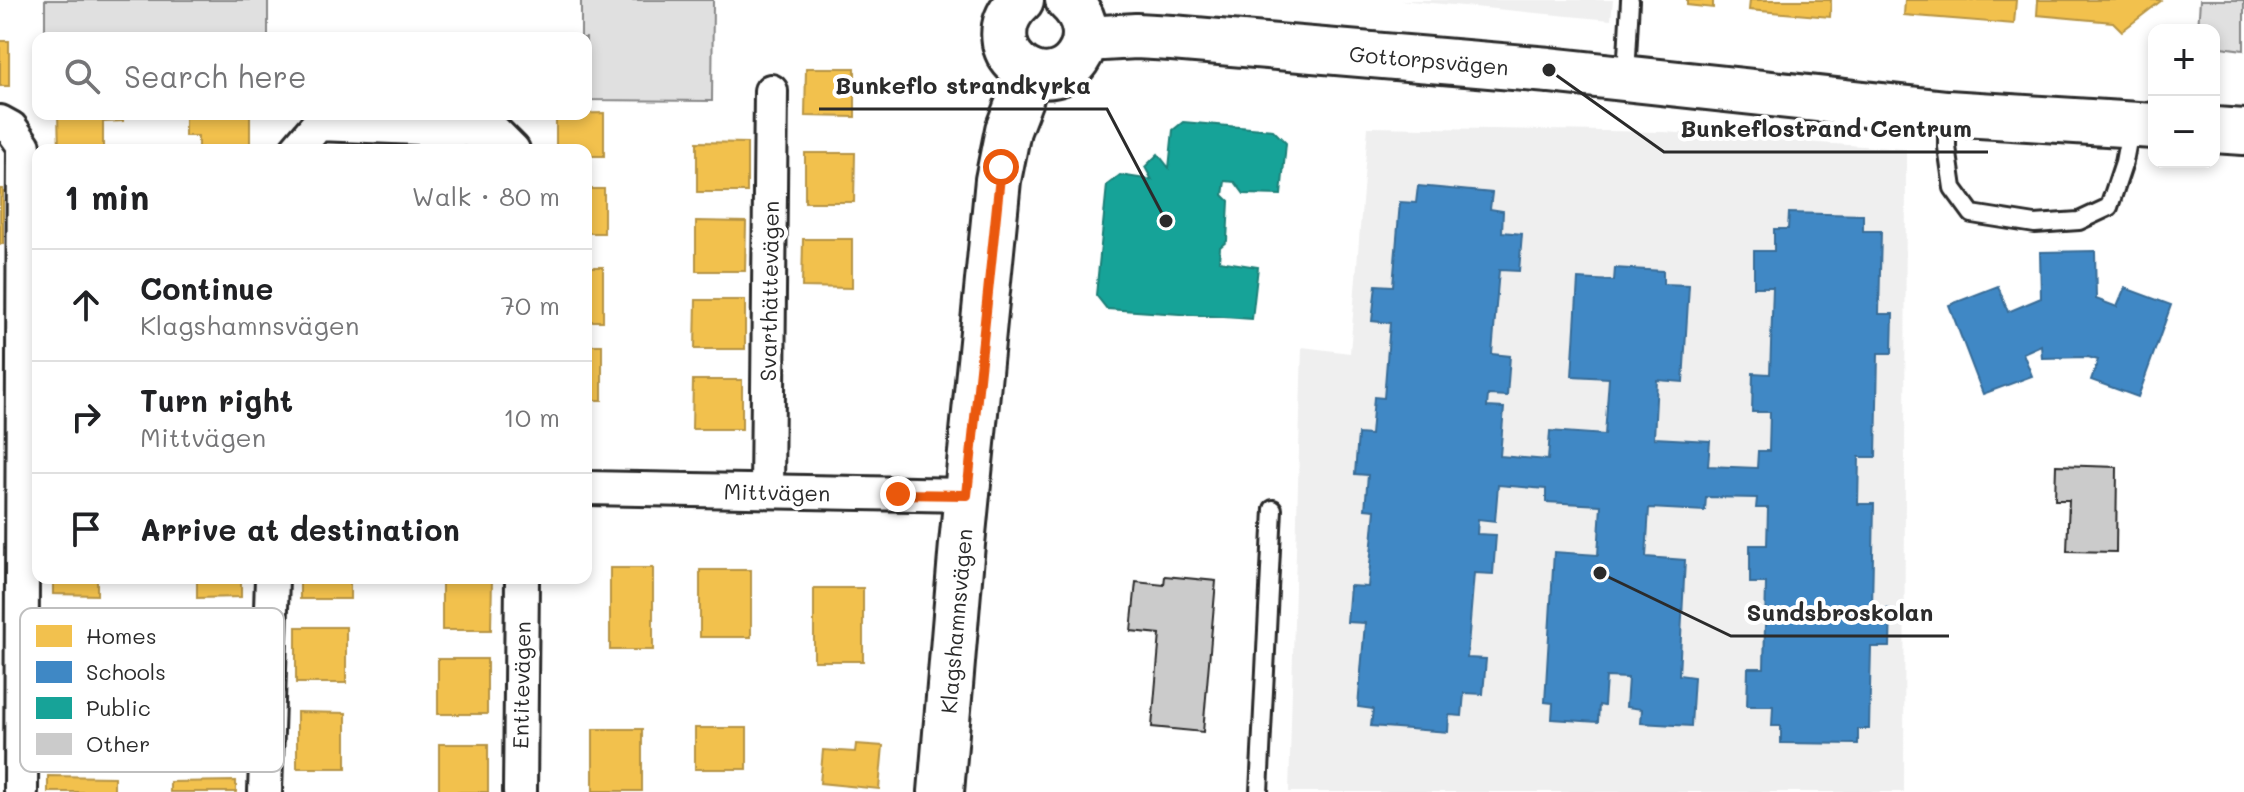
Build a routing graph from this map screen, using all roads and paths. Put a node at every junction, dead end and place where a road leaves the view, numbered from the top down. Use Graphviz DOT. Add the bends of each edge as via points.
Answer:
graph roads {
  1 [pos="1021,0"];
  2 [pos="1068,0"];
  3 [pos="1630,0"];
  4 [pos="1086,39"];
  5 [pos="1030,73"];
  6 [pos="1626,78"];
  7 [pos="771,91"];
  8 [pos="1947,113"];
  9 [pos="0,122"];
  10 [pos="2142,126"];
  11 [pos="2220,130"];
  12 [pos="2244,132"];
  13 [pos="301,144"];
  14 [pos="507,144"];
  15 [pos="20,478"];
  16 [pos="592,488"];
  17 [pos="767,491"];
  18 [pos="967,495"];
  19 [pos="1273,509"];
  20 [pos="272,584"];
  21 [pos="522,584"];
  22 [pos="20,608"];
  23 [pos="271,608"];
  24 [pos="21,772"];
  25 [pos="266,772"];
  26 [pos="21,792"];
  27 [pos="265,792"];
  28 [pos="520,792"];
  29 [pos="941,792"];
  30 [pos="1259,792"];
  1 -- 5 [label="street" via="1003,31 1010,56"];
  2 -- 4 [label="street" via="1079,9"];
  3 -- 6 [label="lane"];
  4 -- 5 [label="street" via="1080,57 1066,70 1048,76"];
  4 -- 6 [label="street, Gottorpsvägen" via="1136,36"];
  5 -- 18 [label="street, Klagshamnsvägen" via="1008,130 998,180"];
  6 -- 8 [label="street, Gottorpsvägen"];
  7 -- 17 [label="street, Svarthättevägen"];
  8 -- 10 [label="street, Gottorpsvägen"];
  8 -- 10 [label="lane" via="1953,188 1972,214 2035,224 2079,221 2109,207"];
  9 -- 15 [label="street" via="24,146"];
  11 -- 12 [label="street"];
  13 -- 14 [label="street" via="318,124 494,131"];
  15 -- 22 [label="street"];
  16 -- 17 [label="street, Mittvägen"];
  17 -- 18 [label="street, Mittvägen"];
  18 -- 29 [label="street, Klagshamnsvägen"];
  19 -- 30 [label="lane"];
  20 -- 23 [label="street"];
  21 -- 28 [label="street, Entitevägen"];
  24 -- 26 [label="street"];
  25 -- 27 [label="street"];
}
